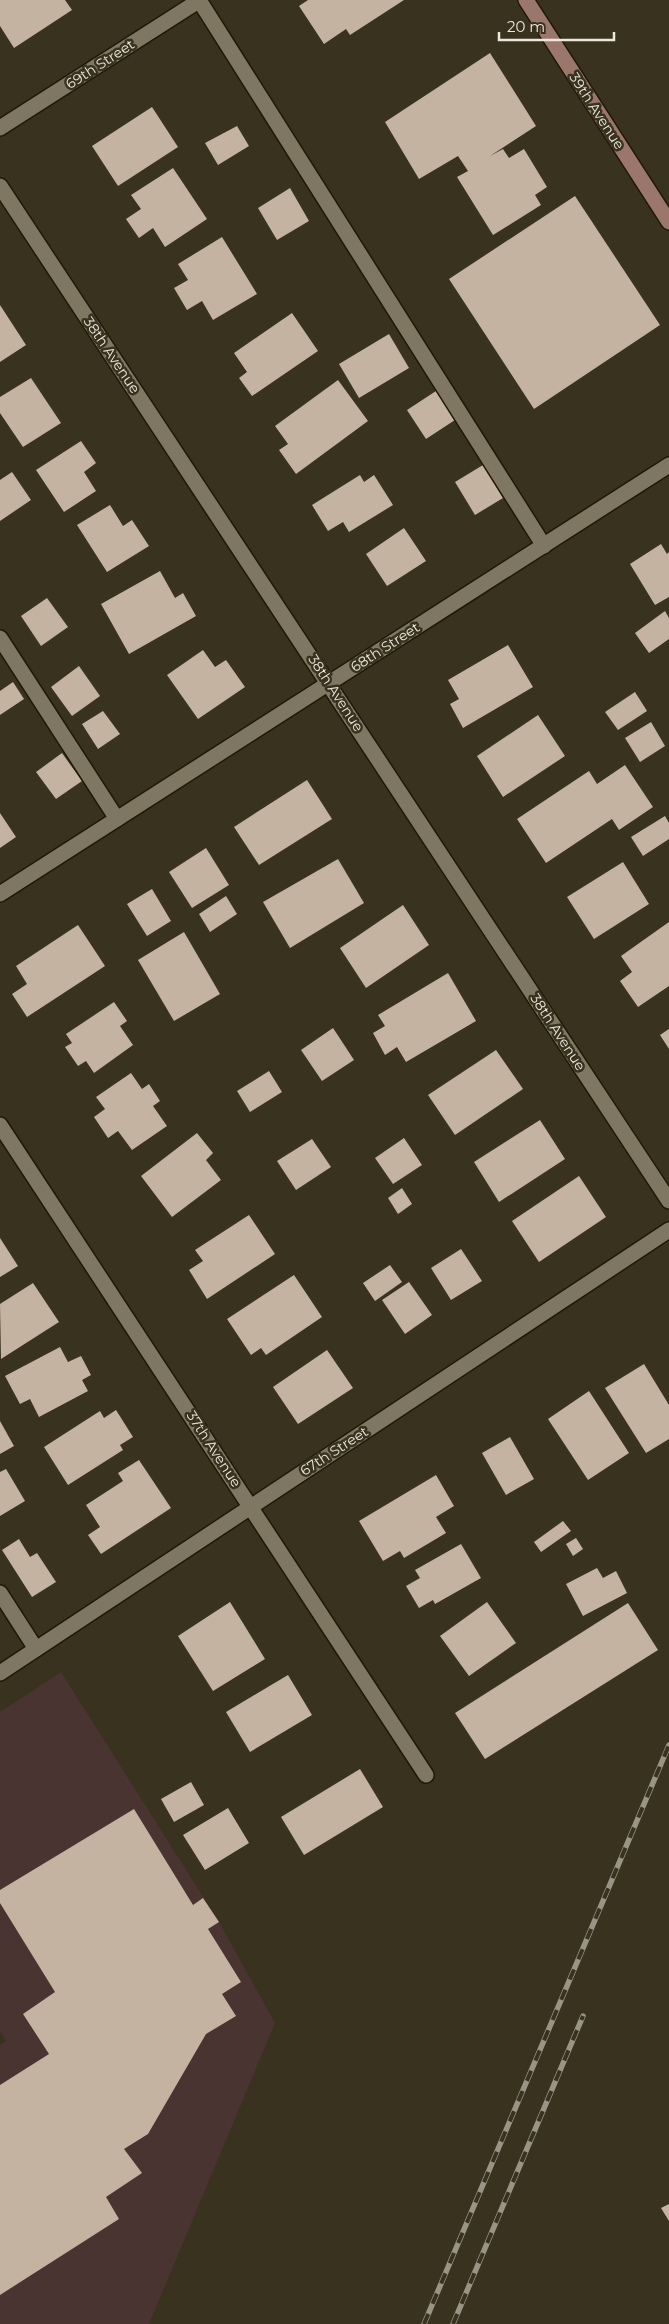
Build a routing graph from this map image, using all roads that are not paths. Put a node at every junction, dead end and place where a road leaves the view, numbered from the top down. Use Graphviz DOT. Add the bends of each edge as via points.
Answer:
graph roads {
  1 [pos="200,0"];
  2 [pos="526,0"];
  3 [pos="0,128"];
  4 [pos="0,186"];
  5 [pos="669,222"];
  6 [pos="669,465"];
  7 [pos="544,546"];
  8 [pos="0,638"];
  9 [pos="329,683"];
  10 [pos="117,819"];
  11 [pos="0,894"];
  12 [pos="0,1125"];
  13 [pos="669,1202"];
  14 [pos="669,1230"];
  15 [pos="251,1506"];
  16 [pos="0,1593"];
  17 [pos="36,1649"];
  18 [pos="0,1673"];
  19 [pos="426,1775"];
  1 -- 3 [label="street, 69th Street"];
  1 -- 7 [label="street"];
  2 -- 5 [label="main road, 39th Avenue"];
  4 -- 9 [label="street, 38th Avenue"];
  6 -- 7 [label="street, 68th Street"];
  7 -- 9 [label="street, 68th Street"];
  8 -- 10 [label="street"];
  9 -- 10 [label="street, 68th Street"];
  9 -- 13 [label="street, 38th Avenue"];
  10 -- 11 [label="street, 68th Street"];
  12 -- 15 [label="street, 37th Avenue"];
  14 -- 15 [label="street, 67th Street"];
  15 -- 17 [label="street, 67th Street"];
  15 -- 19 [label="street, 37th Avenue"];
  16 -- 17 [label="street"];
  17 -- 18 [label="street, 67th Street"];
}
